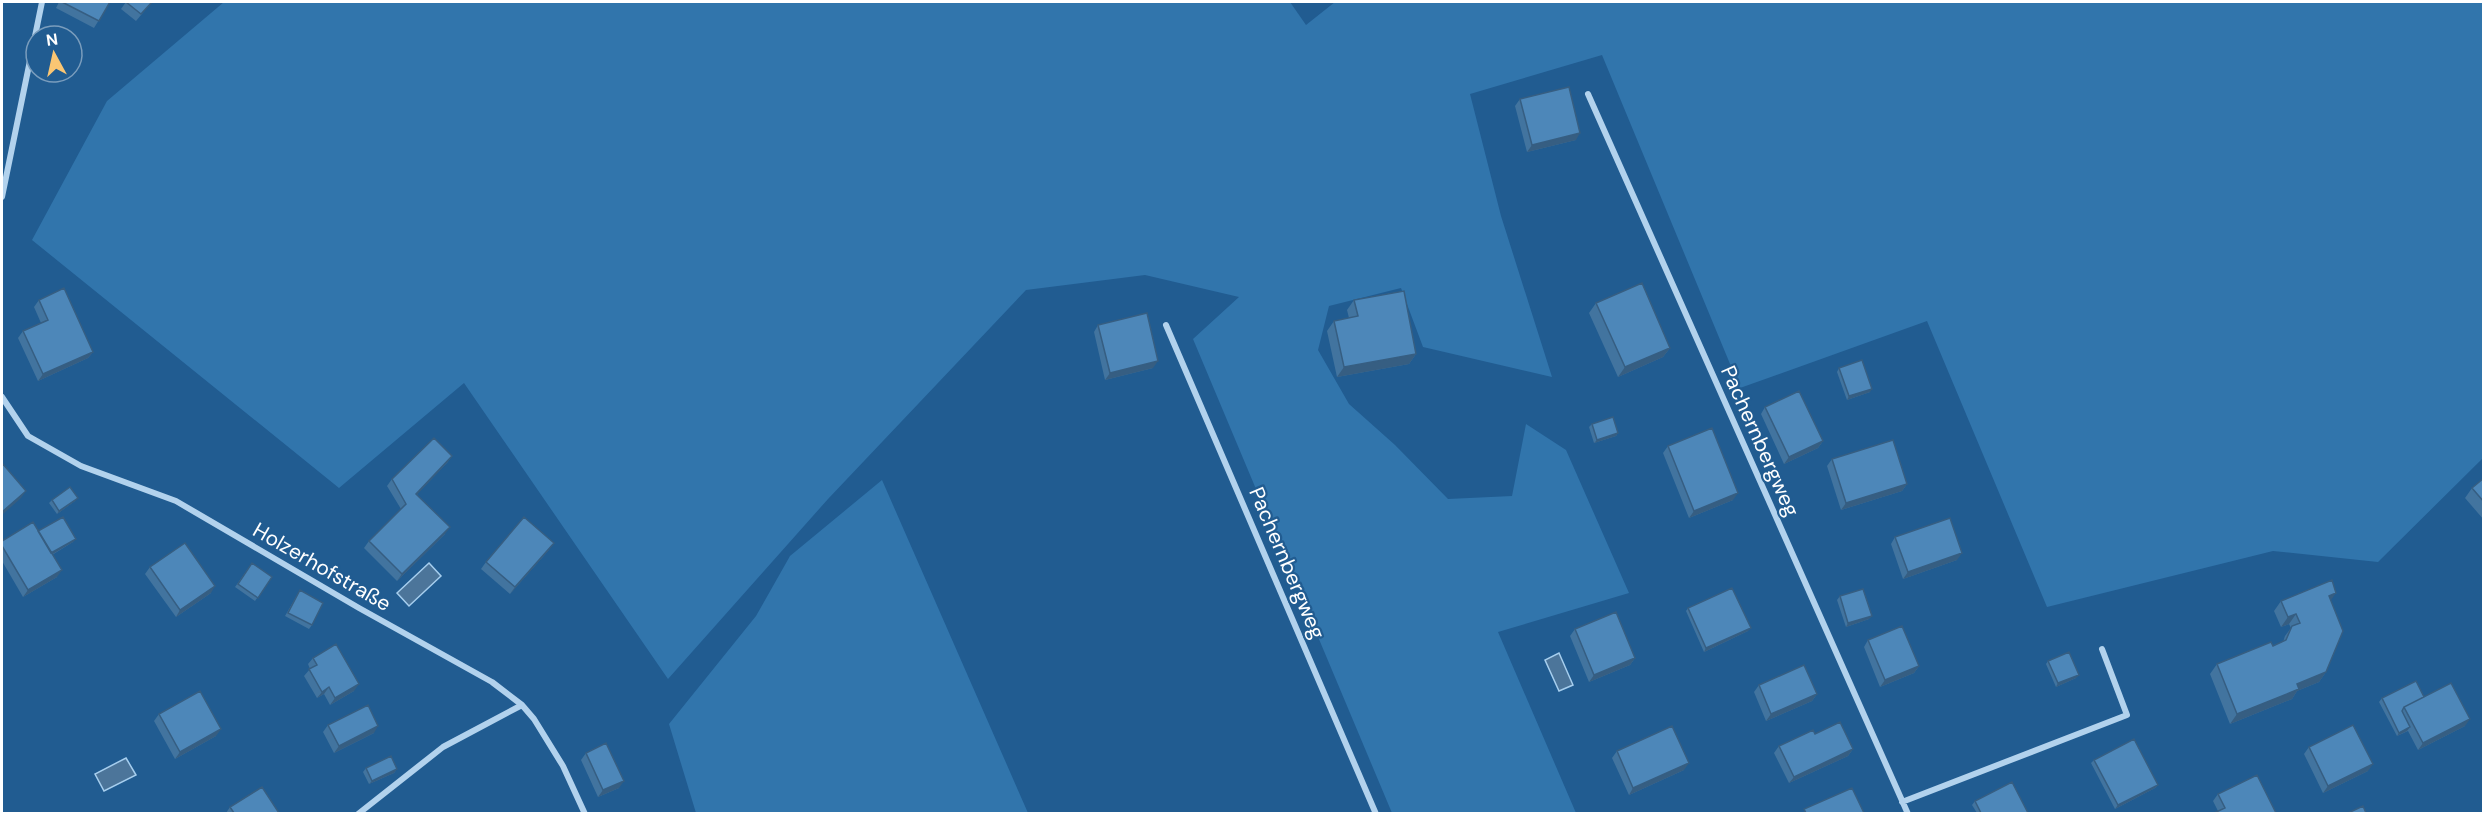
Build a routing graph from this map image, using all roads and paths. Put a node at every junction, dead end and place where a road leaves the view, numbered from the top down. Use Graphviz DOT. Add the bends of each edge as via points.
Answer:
graph roads {
  1 [pos="42,2"];
  2 [pos="1588,94"];
  3 [pos="2,197"];
  4 [pos="1166,325"];
  5 [pos="2,397"];
  6 [pos="2102,649"];
  7 [pos="522,705"];
  8 [pos="1902,802"];
  9 [pos="358,813"];
  10 [pos="585,813"];
  11 [pos="1376,813"];
  12 [pos="1908,813"];
  1 -- 3 [label="street"];
  2 -- 8 [label="street, Pachernbergweg"];
  4 -- 11 [label="street, Pachernbergweg"];
  5 -- 7 [label="street, Holzerhofstraße" via="28,436 81,466 176,501 492,682"];
  6 -- 8 [label="street" via="2127,715"];
  7 -- 9 [label="street" via="443,747"];
  7 -- 10 [label="street, Holzerhofstraße" via="563,766"];
  8 -- 12 [label="street, Pachernbergweg"];
}
